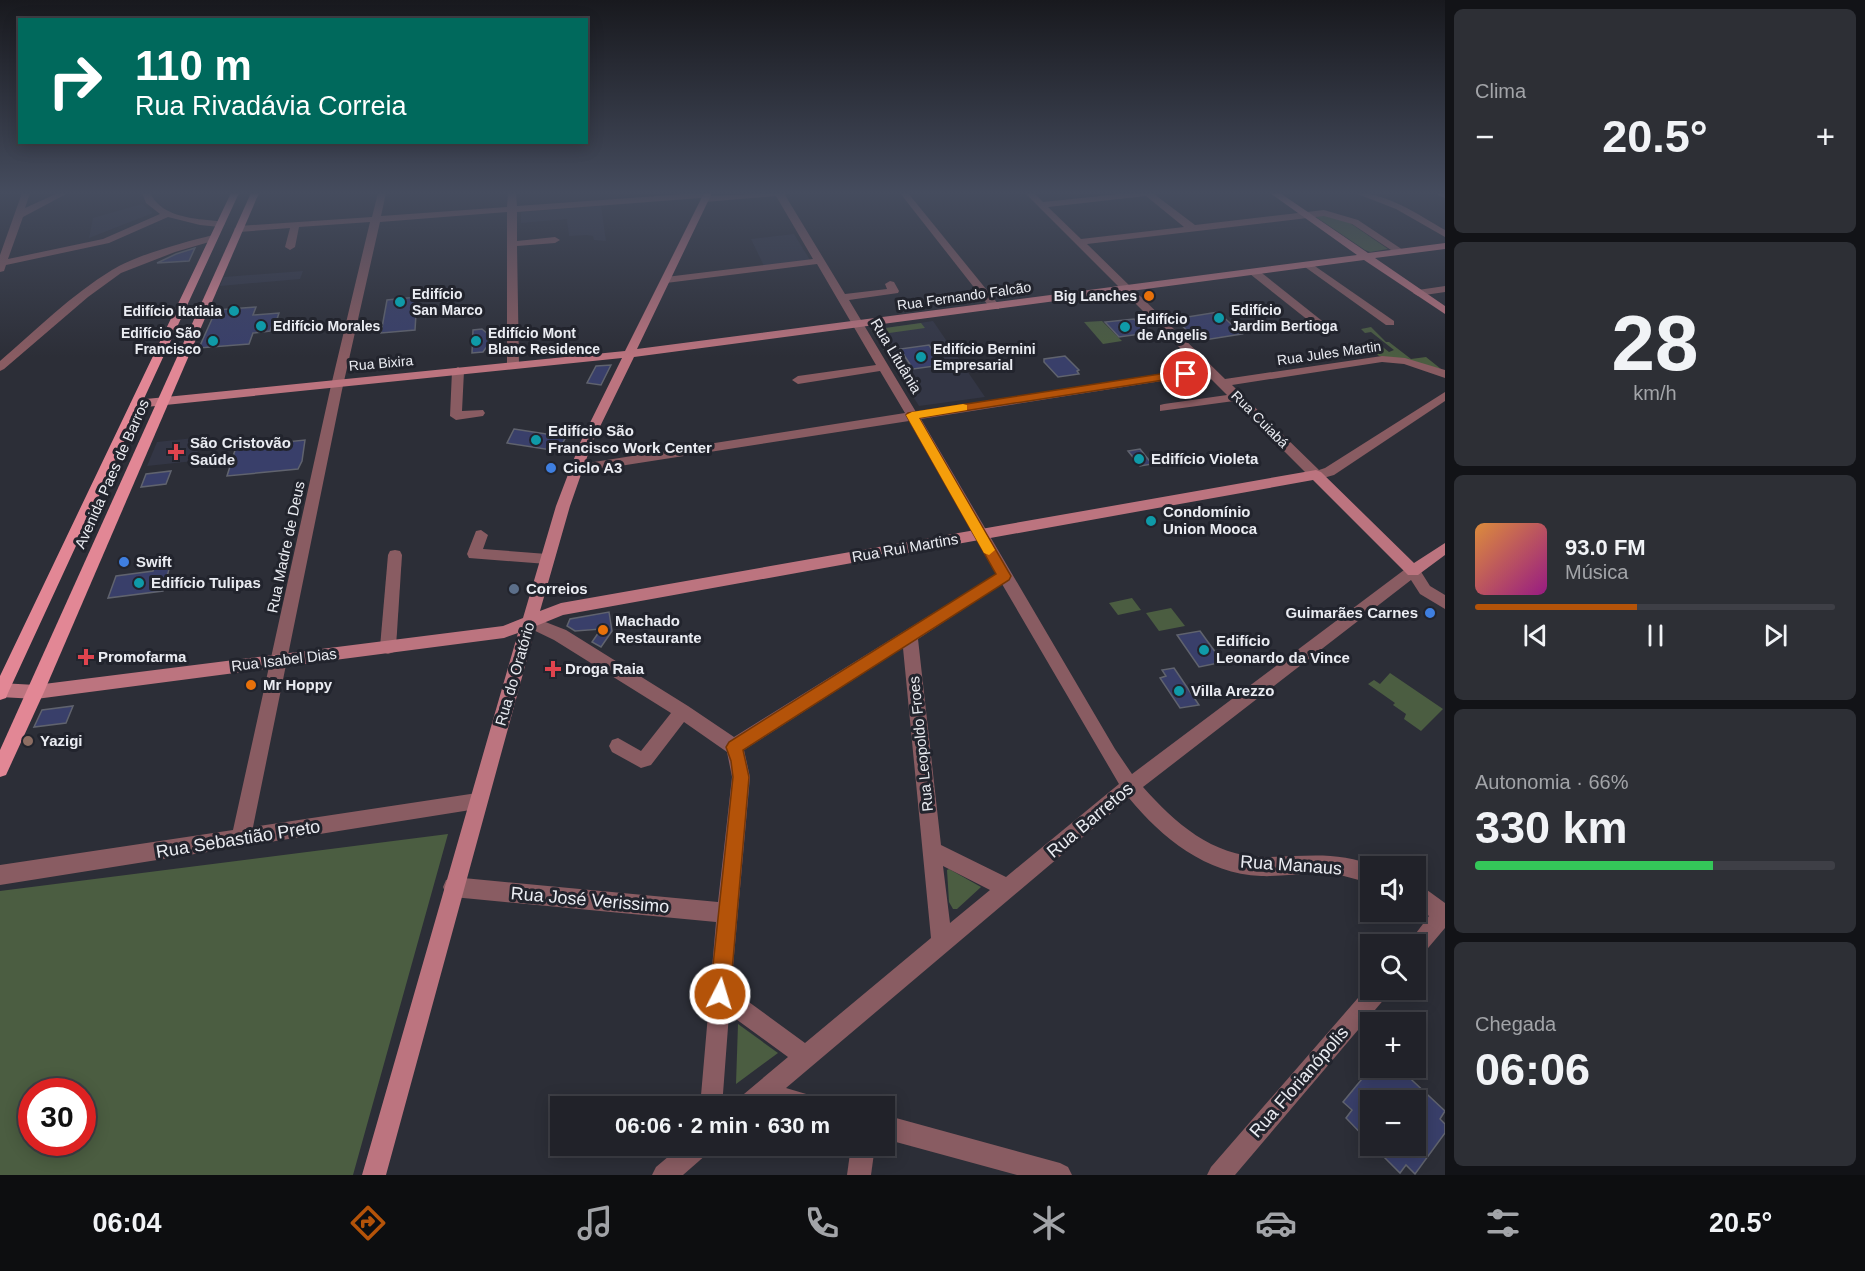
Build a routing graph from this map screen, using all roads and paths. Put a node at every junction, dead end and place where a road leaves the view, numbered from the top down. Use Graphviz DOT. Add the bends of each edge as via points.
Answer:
graph roads {
  1 [pos="8,248"];
  2 [pos="77,248"];
  3 [pos="178,248"];
  4 [pos="208,248"];
  5 [pos="231,248"];
  6 [pos="369,248"];
  7 [pos="512,248"];
  8 [pos="681,248"];
  9 [pos="812,248"];
  10 [pos="948,248"];
  11 [pos="1085,248"];
  12 [pos="1353,248"];
  13 [pos="1393,248"];
  14 [pos="1431,248"];
  15 [pos="1400,252"];
  16 [pos="1366,257"];
  17 [pos="820,261"];
  18 [pos="1309,265"];
  19 [pos="1,266"];
  20 [pos="1254,272"];
  21 [pos="666,280"];
  22 [pos="890,284"];
  23 [pos="1127,289"];
  24 [pos="1445,289"];
  25 [pos="1418,293"];
  26 [pos="842,298"];
  27 [pos="995,307"];
  28 [pos="1445,311"];
  29 [pos="1389,323"];
  30 [pos="858,325"];
  31 [pos="1327,330"];
  32 [pos="629,354"];
  33 [pos="513,366"];
  34 [pos="0,367"];
  35 [pos="883,367"];
  36 [pos="1209,370"];
  37 [pos="458,371"];
  38 [pos="1442,375"];
  39 [pos="798,380"];
  40 [pos="338,382"];
  41 [pos="1223,383"];
  42 [pos="1445,396"];
  43 [pos="1237,397"];
  44 [pos="165,400"];
  45 [pos="136,404"];
  46 [pos="1164,408"];
  47 [pos="479,413"];
  48 [pos="912,415"];
  49 [pos="576,465"];
  50 [pos="1316,475"];
  51 [pos="481,535"];
  52 [pos="980,535"];
  53 [pos="1445,548"];
  54 [pos="395,555"];
  55 [pos="547,558"];
  56 [pos="1413,571"];
  57 [pos="1004,576"];
  58 [pos="1445,603"];
  59 [pos="530,622"];
  60 [pos="910,637"];
  61 [pos="388,647"];
  62 [pos="278,661"];
  63 [pos="0,691"];
  64 [pos="36,692"];
  65 [pos="682,711"];
  66 [pos="618,746"];
  67 [pos="734,747"];
  68 [pos="0,769"];
  69 [pos="1131,785"];
  70 [pos="477,802"];
  71 [pos="241,838"];
  72 [pos="932,850"];
  73 [pos="1360,872"];
  74 [pos="0,875"];
  75 [pos="453,887"];
  76 [pos="1009,889"];
  77 [pos="1426,900"];
  78 [pos="726,913"];
  79 [pos="1445,915"];
  80 [pos="1426,936"];
  81 [pos="942,944"];
  82 [pos="720,994"];
  83 [pos="1370,1000"];
  84 [pos="806,1057"];
  85 [pos="712,1096"];
  86 [pos="760,1096"];
  87 [pos="895,1129"];
  88 [pos="687,1156"];
  89 [pos="862,1156"];
  90 [pos="374,1175"];
  91 [pos="664,1175"];
  92 [pos="859,1175"];
  93 [pos="1060,1175"];
  94 [pos="1219,1175"];
  1 -- 19 [label="street"];
  2 -- 19 [label="street"];
  3 -- 34 [label="street" via="117,271"];
  4 -- 45 [label="main road, Avenida Paes de Barros"];
  5 -- 44 [label="main road, Avenida Paes de Barros"];
  6 -- 40 [label="street, Rua Madre de Deus"];
  7 -- 33 [label="street"];
  8 -- 21 [label="main road, Rua do Oratório"];
  9 -- 17 [label="street, Rua Lituânia"];
  10 -- 27 [label="street"];
  11 -- 23 [label="street, Rua Cuiabá"];
  12 -- 16 [label="main road"];
  13 -- 15 [label="street"];
  14 -- 15 [label="main road, Rua Fernando Falcão"];
  15 -- 16 [label="main road, Rua Fernando Falcão"];
  16 -- 18 [label="main road, Rua Fernando Falcão"];
  16 -- 25 [label="main road"];
  17 -- 21 [label="street"];
  17 -- 26 [label="street, Rua Lituânia"];
  18 -- 20 [label="main road, Rua Fernando Falcão"];
  18 -- 29 [label="street"];
  20 -- 23 [label="main road, Rua Fernando Falcão"];
  20 -- 31 [label="street"];
  21 -- 32 [label="main road, Rua do Oratório"];
  22 -- 26 [label="street" via="894,291"];
  23 -- 27 [label="main road, Rua Fernando Falcão"];
  23 -- 36 [label="street, Rua Cuiabá"];
  24 -- 25 [label="street"];
  25 -- 28 [label="main road"];
  26 -- 30 [label="street, Rua Lituânia"];
  27 -- 30 [label="main road, Rua Fernando Falcão"];
  30 -- 32 [label="main road, Rua Fernando Falcão"];
  30 -- 35 [label="street, Rua Lituânia"];
  32 -- 33 [label="main road, Rua Bixira"];
  32 -- 49 [label="main road, Rua do Oratório"];
  33 -- 37 [label="main road, Rua Bixira"];
  35 -- 39 [label="street"];
  35 -- 48 [label="street, Rua Lituânia"];
  36 -- 41 [label="street, Rua Cuiabá"];
  36 -- 48 [label="street"];
  37 -- 40 [label="main road, Rua Bixira"];
  37 -- 47 [label="street" via="456,416"];
  38 -- 41 [label="street, Rua Jules Martin" via="1405,361 1382,359"];
  40 -- 44 [label="main road, Rua Bixira"];
  40 -- 62 [label="street, Rua Madre de Deus"];
  41 -- 43 [label="street, Rua Cuiabá"];
  42 -- 50 [label="street" via="1329,472"];
  43 -- 46 [label="street"];
  43 -- 50 [label="street, Rua Cuiabá"];
  44 -- 45 [label="main road, Rua Bixira"];
  44 -- 64 [label="main road, Avenida Paes de Barros"];
  45 -- 63 [label="main road, Avenida Paes de Barros"];
  48 -- 49 [label="street" via="594,466"];
  48 -- 52 [label="street, Rua Lituânia"];
  49 -- 55 [label="main road, Rua do Oratório"];
  50 -- 52 [label="main road, Rua Rui Martins"];
  50 -- 56 [label="main road, Rua Cuiabá"];
  51 -- 55 [label="street" via="474,554"];
  52 -- 57 [label="street, Rua Lituânia"];
  52 -- 59 [label="main road, Rua Rui Martins" via="561,609"];
  53 -- 56 [label="main road, Rua Barretos"];
  54 -- 61 [label="street"];
  55 -- 59 [label="main road, Rua do Oratório"];
  56 -- 58 [label="street" via="1425,590"];
  56 -- 69 [label="street, Rua Barretos"];
  57 -- 60 [label="street"];
  57 -- 69 [label="street, Rua Lituânia" via="1109,755"];
  59 -- 61 [label="main road, Rua Isabel Dias" via="504,632"];
  59 -- 65 [label="street" via="560,635"];
  59 -- 70 [label="main road, Rua do Oratório"];
  60 -- 67 [label="street"];
  60 -- 72 [label="street, Rua Leopoldo Froes"];
  61 -- 62 [label="main road, Rua Isabel Dias"];
  62 -- 64 [label="main road, Rua Isabel Dias"];
  62 -- 71 [label="street, Rua Madre de Deus"];
  63 -- 64 [label="main road, Rua Isabel Dias"];
  64 -- 68 [label="main road, Avenida Paes de Barros"];
  65 -- 66 [label="street" via="645,759"];
  65 -- 67 [label="street"];
  67 -- 78 [label="street" via="741,777"];
  69 -- 73 [label="street, Rua Manaus" via="1187,842 1223,859 1251,866 1326,864"];
  69 -- 76 [label="street, Rua Barretos"];
  70 -- 71 [label="street, Rua Sebastião Preto"];
  70 -- 75 [label="main road, Rua do Oratório"];
  71 -- 74 [label="street, Rua Sebastião Preto"];
  72 -- 76 [label="street"];
  72 -- 81 [label="street, Rua Leopoldo Froes"];
  75 -- 78 [label="street, Rua José Verissimo"];
  75 -- 90 [label="main road, Rua do Oratório"];
  76 -- 81 [label="street, Rua Barretos"];
  77 -- 79 [label="street"];
  78 -- 82 [label="street"];
  79 -- 80 [label="street"];
  81 -- 84 [label="street, Rua Barretos"];
  82 -- 84 [label="street"];
  82 -- 85 [label="street"];
  83 -- 94 [label="street, Rua Florianópolis"];
  84 -- 86 [label="street, Rua Barretos"];
  87 -- 93 [label="street"];
  88 -- 91 [label="street"];
  89 -- 92 [label="street"];
}
